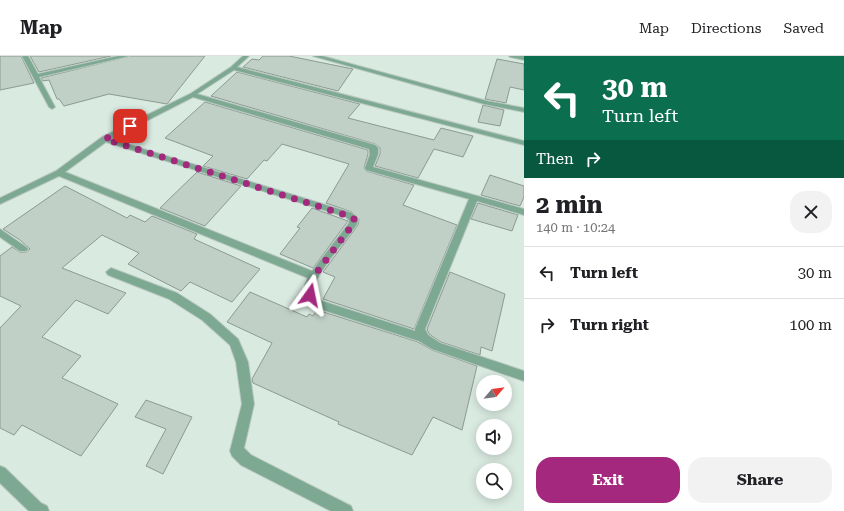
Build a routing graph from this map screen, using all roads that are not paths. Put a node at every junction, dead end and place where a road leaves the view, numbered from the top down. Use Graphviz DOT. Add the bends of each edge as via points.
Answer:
graph roads {
  1 [pos="25,56"];
  2 [pos="126,56"];
  3 [pos="246,56"];
  4 [pos="316,56"];
  5 [pos="512,56"];
  6 [pos="524,58"];
  7 [pos="233,68"];
  8 [pos="37,76"];
  9 [pos="192,95"];
  10 [pos="52,107"];
  11 [pos="524,110"];
  12 [pos="105,139"];
  13 [pos="524,143"];
  14 [pos="59,173"];
  15 [pos="474,198"];
  16 [pos="0,201"];
  17 [pos="524,212"];
  18 [pos="0,232"];
  19 [pos="23,249"];
  20 [pos="110,272"];
  21 [pos="314,276"];
  22 [pos="423,338"];
  23 [pos="524,376"];
  24 [pos="0,473"];
  25 [pos="37,510"];
  26 [pos="346,511"];
  1 -- 8 [label="street"];
  2 -- 8 [label="street"];
  3 -- 7 [label="street"];
  4 -- 11 [label="street" via="486,103"];
  5 -- 6 [label="street"];
  7 -- 9 [label="street"];
  7 -- 13 [label="street"];
  8 -- 10 [label="street"];
  9 -- 12 [label="street"];
  9 -- 15 [label="street" via="372,147 374,154 369,168"];
  12 -- 14 [label="street"];
  12 -- 21 [label="street" via="354,219 353,224"];
  14 -- 16 [label="street"];
  14 -- 21 [label="street"];
  15 -- 17 [label="street"];
  15 -- 22 [label="street" via="420,329"];
  18 -- 19 [label="street"];
  20 -- 26 [label="street" via="174,296 206,317 234,342 242,362 248,404 237,451 246,460"];
  21 -- 22 [label="street" via="309,288 310,295 318,304"];
  22 -- 23 [label="street" via="436,346"];
  24 -- 25 [label="street"];
}
